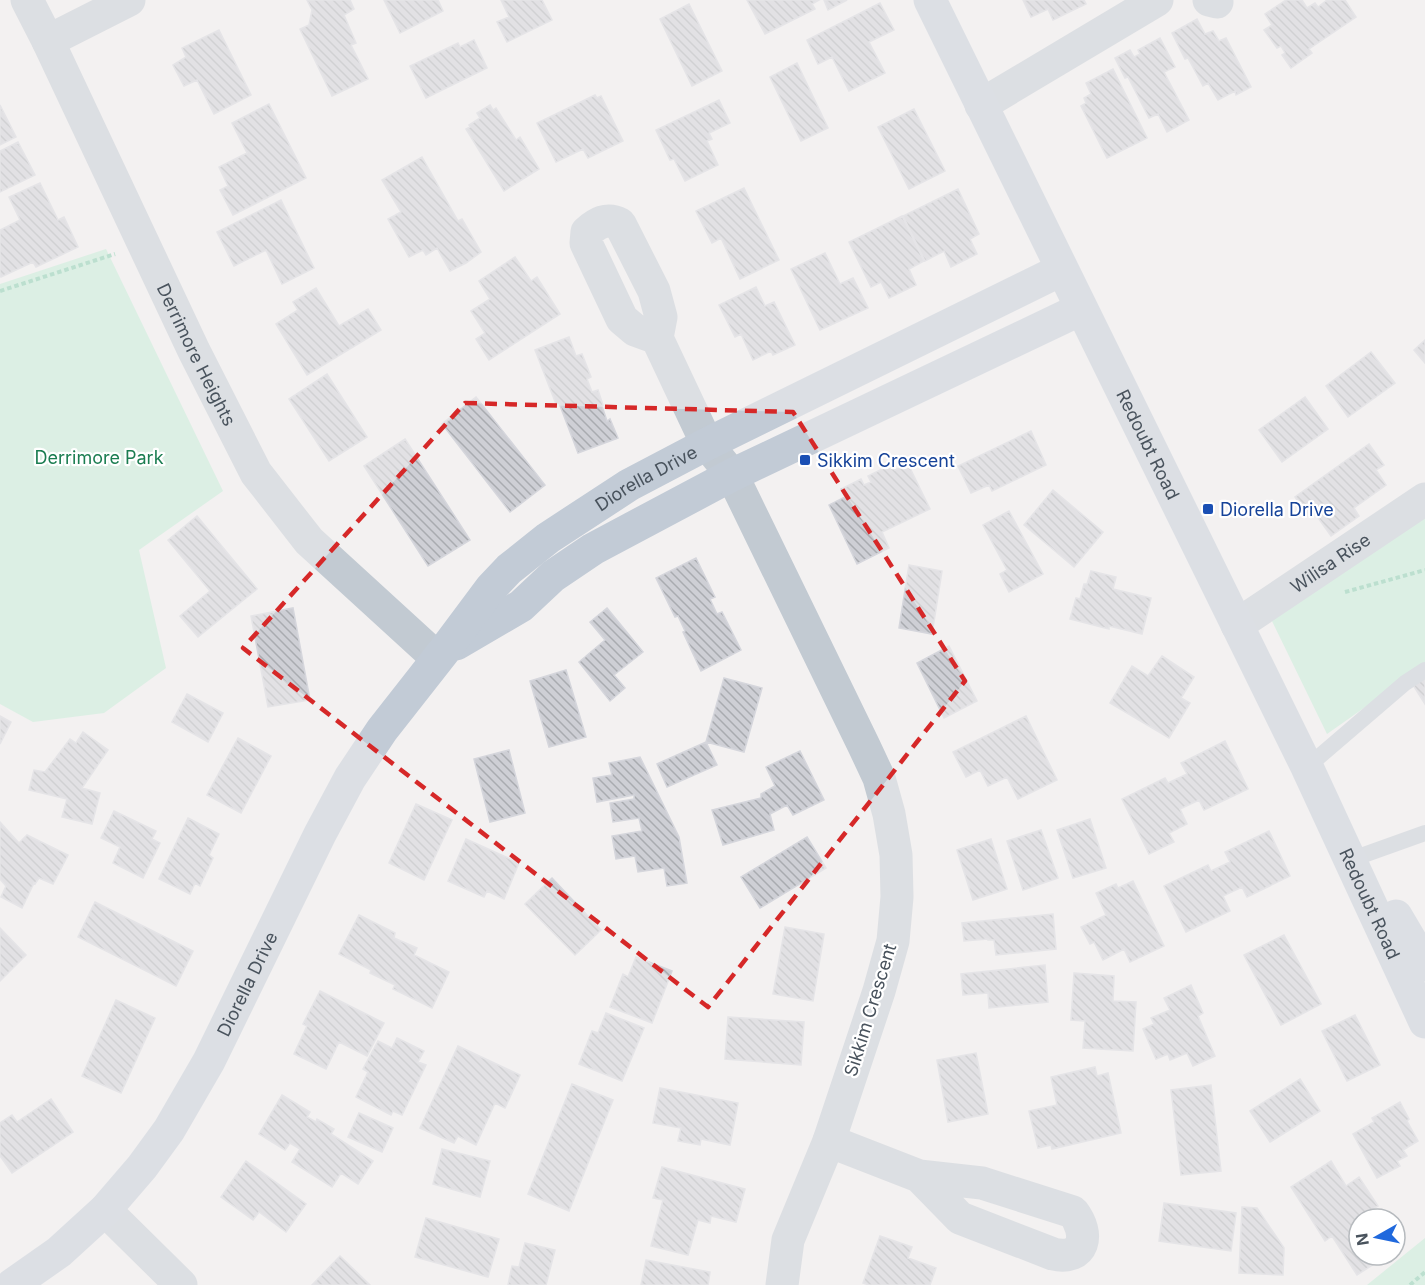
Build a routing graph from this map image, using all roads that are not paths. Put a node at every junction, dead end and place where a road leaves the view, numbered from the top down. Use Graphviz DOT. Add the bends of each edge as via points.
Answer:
graph roads {
  1 [pos="27,0"];
  2 [pos="129,0"];
  3 [pos="930,0"];
  4 [pos="1157,0"];
  5 [pos="48,41"];
  6 [pos="981,105"];
  7 [pos="1061,270"];
  8 [pos="1081,309"];
  9 [pos="657,338"];
  10 [pos="887,356"];
  11 [pos="905,393"];
  12 [pos="707,444"];
  13 [pos="732,475"];
  14 [pos="1425,500"];
  15 [pos="544,540"];
  16 [pos="566,567"];
  17 [pos="1237,625"];
  18 [pos="441,655"];
  19 [pos="1425,670"];
  20 [pos="1311,776"];
  21 [pos="1425,833"];
  22 [pos="1358,857"];
  23 [pos="1415,931"];
  24 [pos="1425,965"];
  25 [pos="1425,1022"];
  26 [pos="829,1141"];
  27 [pos="919,1176"];
  28 [pos="1016,1194"];
  29 [pos="105,1210"];
  30 [pos="1012,1239"];
  31 [pos="12,1285"];
  32 [pos="181,1285"];
  33 [pos="782,1285"];
  1 -- 5 [label="street, Derrimore Heights"];
  2 -- 5 [label="street"];
  3 -- 6 [label="street, Redoubt Road"];
  4 -- 6 [label="street"];
  5 -- 18 [label="street, Derrimore Heights" via="256,473 309,541"];
  6 -- 7 [label="street, Redoubt Road"];
  7 -- 8 [label="street, Redoubt Road"];
  7 -- 10 [label="street, Diorella Drive"];
  8 -- 11 [label="street, Diorella Drive"];
  8 -- 17 [label="street, Redoubt Road"];
  9 -- 12 [label="street, Sikkim Crescent"];
  10 -- 11 [label="street"];
  10 -- 12 [label="street, Diorella Drive"];
  11 -- 13 [label="street, Diorella Drive"];
  12 -- 13 [label="street, Sikkim Crescent"];
  12 -- 15 [label="street, Diorella Drive" via="629,485"];
  13 -- 16 [label="street, Diorella Drive"];
  13 -- 26 [label="street, Sikkim Crescent" via="879,778 896,855 893,941"];
  14 -- 17 [label="street, Wilisa Rise"];
  15 -- 16 [label="street"];
  15 -- 18 [label="street, Diorella Drive" via="491,588"];
  16 -- 18 [label="street, Diorella Drive" via="521,606"];
  17 -- 20 [label="street, Redoubt Road"];
  18 -- 29 [label="street, Diorella Drive" via="350,778 209,1061 169,1131"];
  19 -- 20 [label="lane" via="1405,682"];
  20 -- 22 [label="street, Redoubt Road"];
  20 -- 25 [label="street, Redoubt Road"];
  21 -- 22 [label="lane"];
  22 -- 23 [label="street, Redoubt Road"];
  23 -- 24 [label="street, Redoubt Road"];
  26 -- 27 [label="street"];
  26 -- 33 [label="street, Sikkim Crescent" via="788,1240"];
  27 -- 28 [label="street" via="982,1183"];
  27 -- 30 [label="street" via="960,1218"];
  28 -- 30 [label="street"];
  28 -- 30 [label="street" via="1073,1212 1083,1236 1076,1253 1065,1257"];
  29 -- 31 [label="street, Diorella Drive" via="59,1252"];
  29 -- 32 [label="street"];
}
